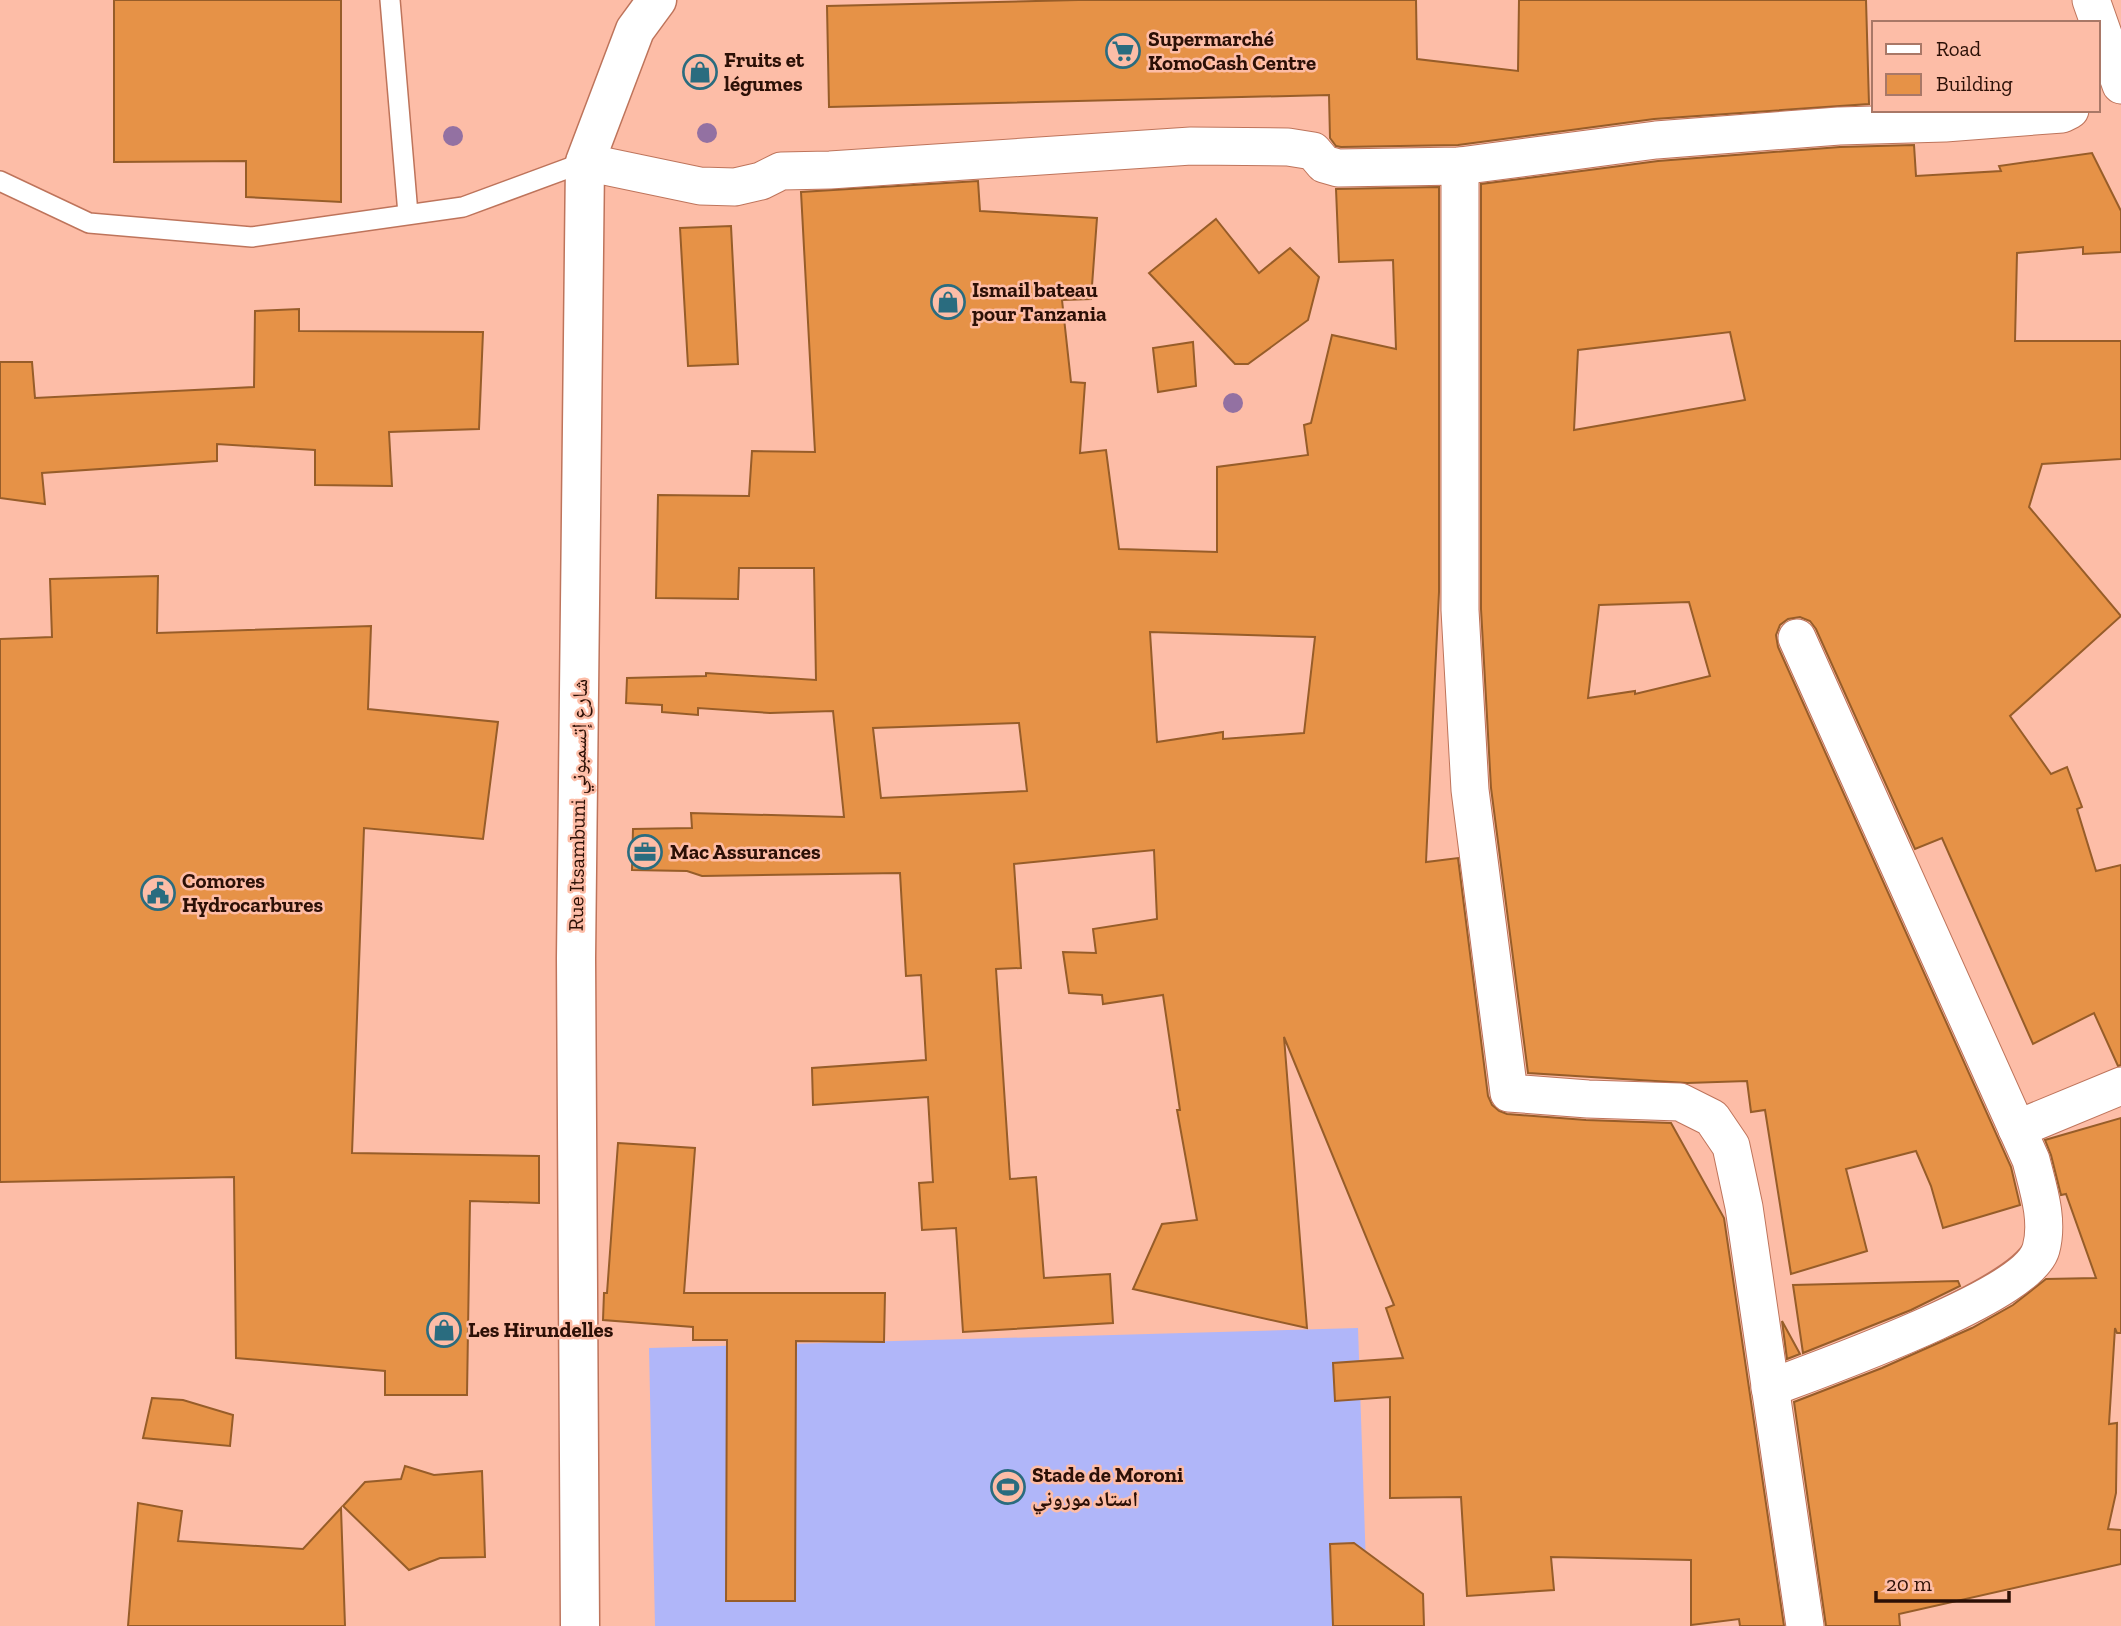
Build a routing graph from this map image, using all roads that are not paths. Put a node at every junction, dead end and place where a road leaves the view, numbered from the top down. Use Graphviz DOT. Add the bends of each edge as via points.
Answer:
graph roads {
  1 [pos="390,0"];
  2 [pos="657,0"];
  3 [pos="2091,0"];
  4 [pos="2098,21"];
  5 [pos="2100,26"];
  6 [pos="2121,86"];
  7 [pos="2100,97"];
  8 [pos="2066,112"];
  9 [pos="585,162"];
  10 [pos="1460,166"];
  11 [pos="0,181"];
  12 [pos="408,214"];
  13 [pos="1797,638"];
  14 [pos="2121,1086"];
  15 [pos="2017,1129"];
  16 [pos="1770,1388"];
  17 [pos="580,1626"];
  18 [pos="1805,1626"];
  1 -- 12 [label="lane"];
  2 -- 9 [label="main road, Rue Itsambuni شارع إتسمبوني" via="635,30"];
  3 -- 4 [label="street"];
  5 -- 6 [label="street"];
  6 -- 7 [label="street"];
  8 -- 10 [label="street" via="1656,140"];
  9 -- 10 [label="street" via="700,186 735,187 781,171 1191,146 1288,147 1313,151 1324,164 1338,167"];
  9 -- 12 [label="lane" via="463,207"];
  9 -- 17 [label="main road, Rue Itsambuni شارع إتسمبوني" via="576,958"];
  10 -- 16 [label="street" via="1460,610 1470,790 1509,1093 1680,1102 1712,1118 1731,1146"];
  11 -- 12 [label="lane" via="89,223 253,237"];
  13 -- 15 [label="street"];
  14 -- 15 [label="street"];
  15 -- 16 [label="street" via="2031,1160 2044,1230 2041,1251 2024,1273 1963,1308"];
  16 -- 18 [label="street"];
}
